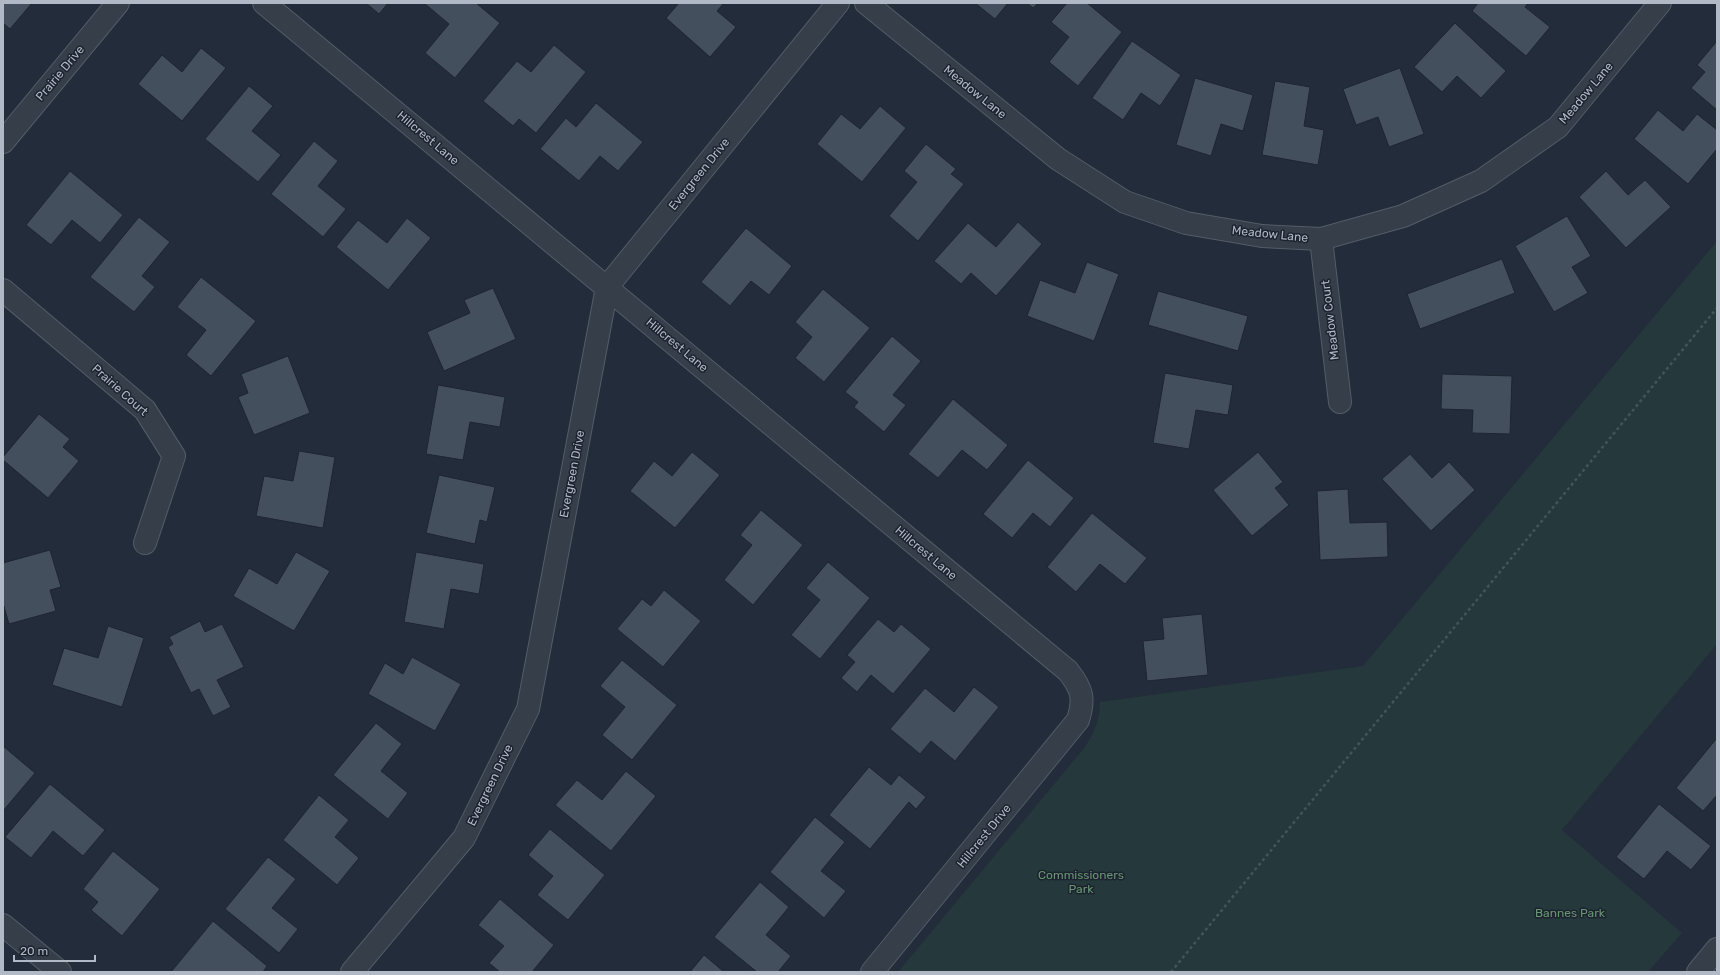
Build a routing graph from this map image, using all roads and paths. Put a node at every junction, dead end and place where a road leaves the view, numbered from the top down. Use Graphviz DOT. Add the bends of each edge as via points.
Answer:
graph roads {
  1 [pos="118,3"];
  2 [pos="264,3"];
  3 [pos="838,3"];
  4 [pos="866,3"];
  5 [pos="1660,3"];
  6 [pos="3,142"];
  7 [pos="1321,239"];
  8 [pos="607,287"];
  9 [pos="3,290"];
  10 [pos="1717,308"];
  11 [pos="1340,402"];
  12 [pos="145,543"];
  13 [pos="1082,694"];
  14 [pos="3,925"];
  15 [pos="1717,949"];
  16 [pos="60,972"];
  17 [pos="352,972"];
  18 [pos="872,972"];
  19 [pos="1171,972"];
  20 [pos="1698,972"];
  1 -- 6 [label="street, Prairie Drive"];
  2 -- 8 [label="street, Hillcrest Lane"];
  3 -- 8 [label="street, Evergreen Drive"];
  4 -- 7 [label="street, Meadow Lane" via="1058,159 1124,202 1186,223 1262,236"];
  5 -- 7 [label="street, Meadow Lane" via="1558,127 1481,181 1403,216"];
  7 -- 11 [label="street, Meadow Court"];
  8 -- 13 [label="street, Hillcrest Lane" via="1068,671"];
  8 -- 17 [label="street, Evergreen Drive" via="528,708 464,838"];
  9 -- 12 [label="street, Prairie Court" via="145,410 174,456"];
  10 -- 19 [label="path"];
  13 -- 18 [label="street, Hillcrest Drive" via="1078,720"];
  14 -- 16 [label="street"];
  15 -- 20 [label="street"];
}
